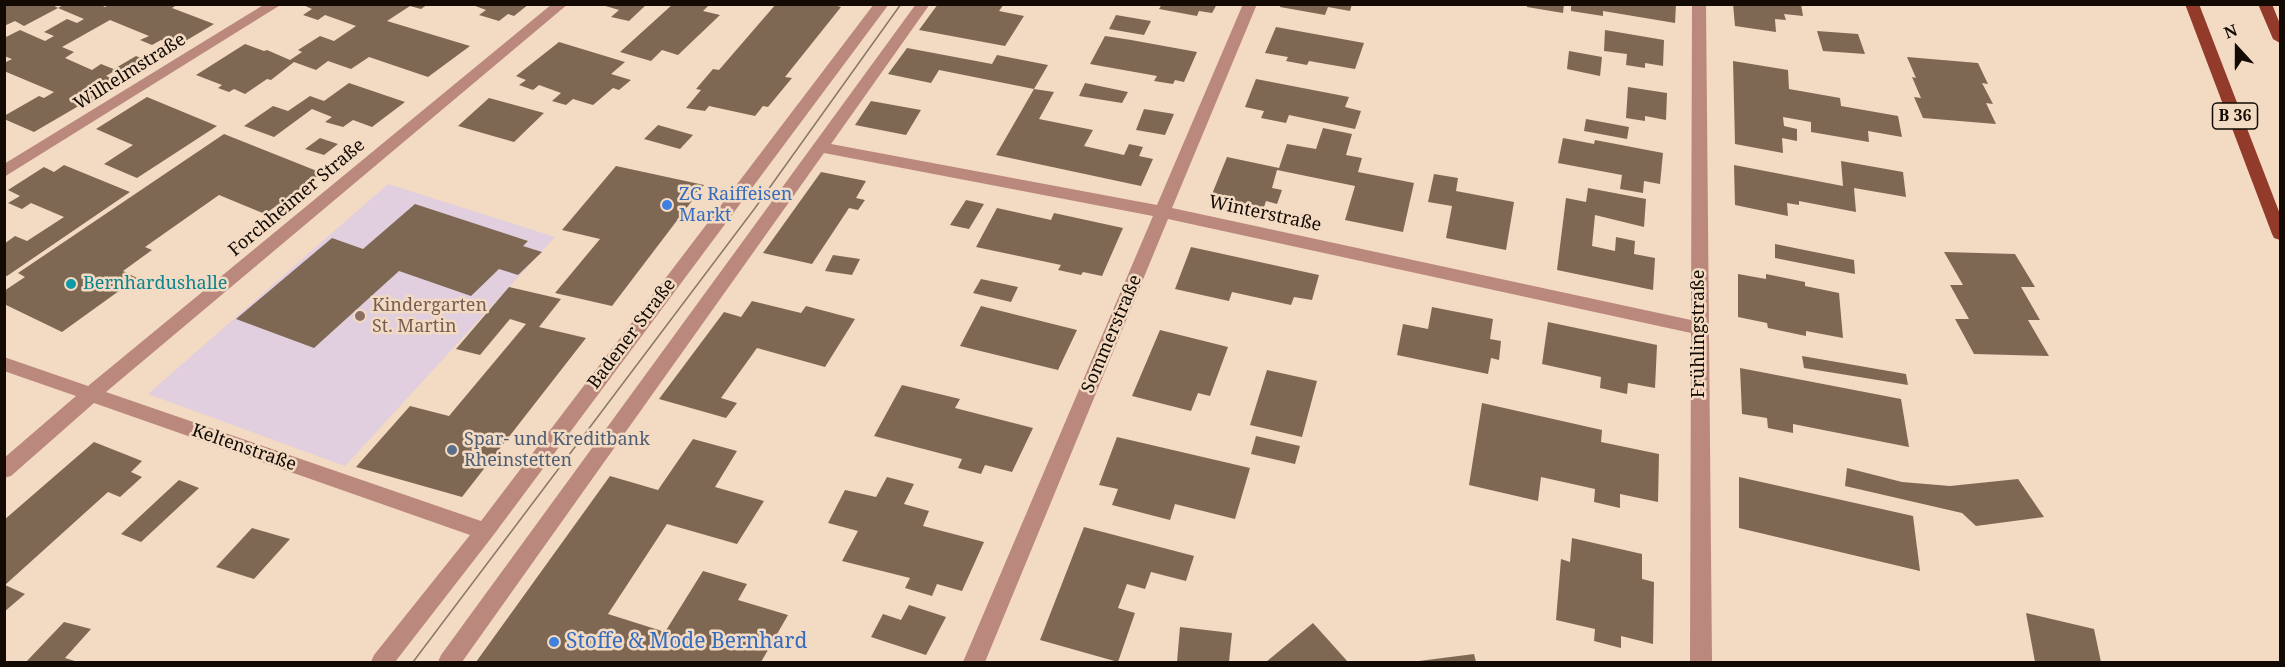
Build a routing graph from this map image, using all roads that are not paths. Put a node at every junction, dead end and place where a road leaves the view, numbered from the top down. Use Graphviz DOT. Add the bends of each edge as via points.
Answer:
graph roads {
  1 [pos="275,4"];
  2 [pos="561,4"];
  3 [pos="882,4"];
  4 [pos="923,4"];
  5 [pos="1250,4"];
  6 [pos="1699,4"];
  7 [pos="2192,4"];
  8 [pos="2265,4"];
  9 [pos="2280,39"];
  10 [pos="822,147"];
  11 [pos="4,172"];
  12 [pos="1163,212"];
  13 [pos="2280,234"];
  14 [pos="1699,328"];
  15 [pos="4,364"];
  16 [pos="90,395"];
  17 [pos="4,470"];
  18 [pos="484,531"];
  19 [pos="382,663"];
  20 [pos="449,663"];
  21 [pos="974,663"];
  22 [pos="1701,663"];
  1 -- 11 [label="street, Wilhelmstraße"];
  2 -- 16 [label="street, Forchheimer Straße"];
  3 -- 18 [label="street, Badener Straße"];
  4 -- 10 [label="street"];
  5 -- 12 [label="street, Sommerstraße"];
  6 -- 14 [label="street, Frühlingstraße"];
  7 -- 13 [label="main road, B 36"];
  8 -- 9 [label="main road"];
  10 -- 12 [label="street, Winterstraße"];
  10 -- 20 [label="street"];
  12 -- 14 [label="street, Winterstraße"];
  12 -- 21 [label="street, Sommerstraße"];
  14 -- 22 [label="street, Frühlingstraße"];
  15 -- 16 [label="street, Keltenstraße"];
  16 -- 17 [label="street, Forchheimer Straße"];
  16 -- 18 [label="street, Keltenstraße"];
  18 -- 19 [label="street, Badener Straße"];
}
